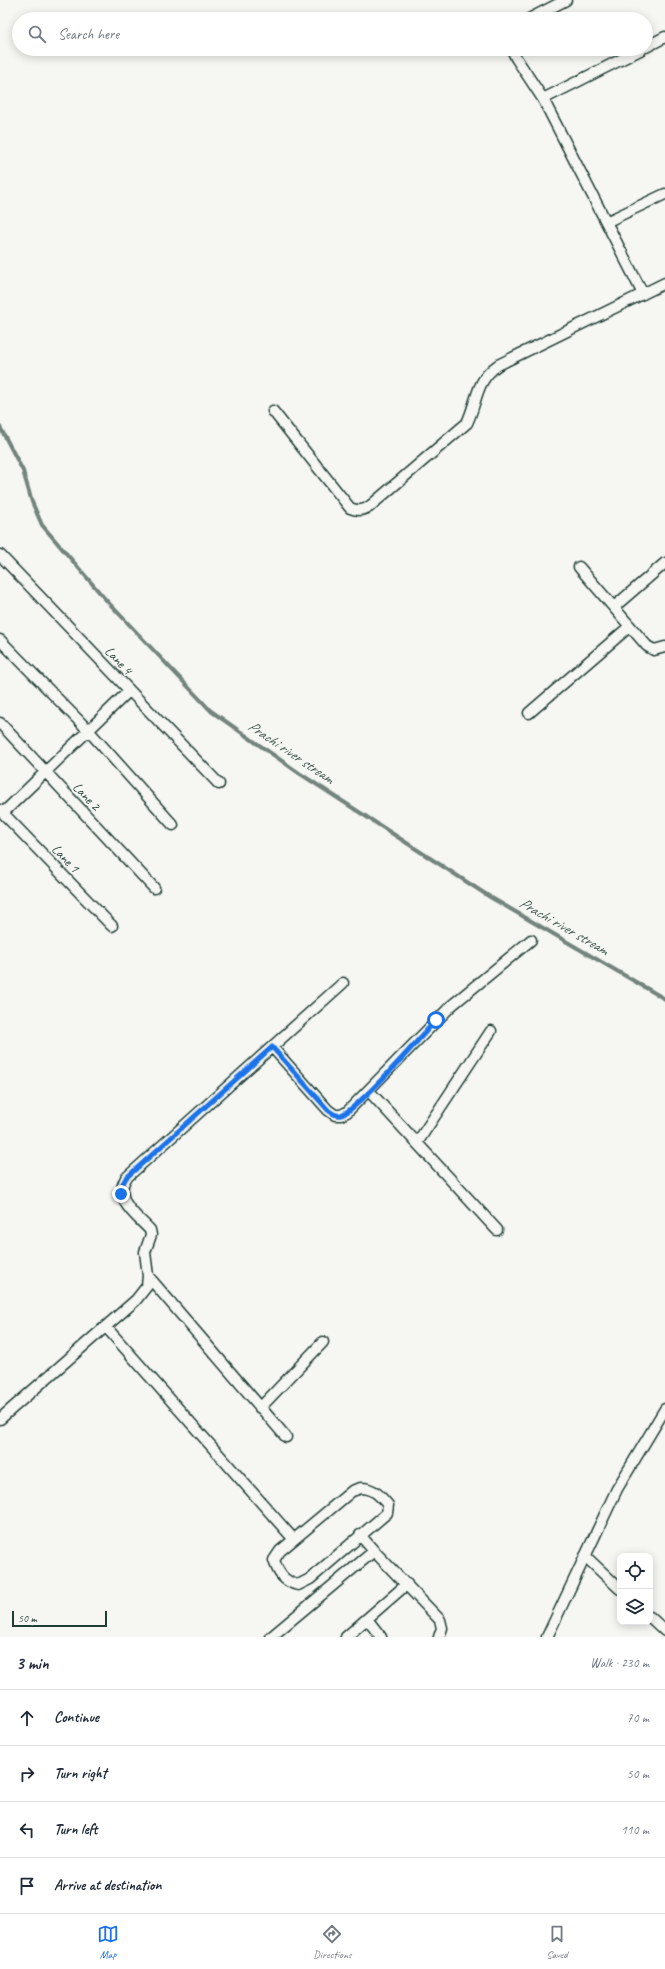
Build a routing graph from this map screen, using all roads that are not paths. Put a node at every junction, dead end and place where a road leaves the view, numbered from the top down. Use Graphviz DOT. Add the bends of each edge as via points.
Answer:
graph roads {
  1 [pos="566,0"];
  2 [pos="543,12"];
  3 [pos="665,37"];
  4 [pos="653,43"];
  5 [pos="515,56"];
  6 [pos="628,56"];
  7 [pos="543,99"];
  8 [pos="665,194"];
  9 [pos="606,222"];
  10 [pos="665,283"];
  11 [pos="644,294"];
  12 [pos="273,411"];
  13 [pos="0,555"];
  14 [pos="665,563"];
  15 [pos="579,566"];
  16 [pos="614,607"];
  17 [pos="630,626"];
  18 [pos="0,640"];
  19 [pos="665,647"];
  20 [pos="129,691"];
  21 [pos="529,713"];
  22 [pos="0,723"];
  23 [pos="88,730"];
  24 [pos="44,772"];
  25 [pos="219,784"];
  26 [pos="1,811"];
  27 [pos="173,825"];
  28 [pos="154,888"];
  29 [pos="112,926"];
  30 [pos="531,940"];
  31 [pos="344,983"];
  32 [pos="491,1031"];
  33 [pos="272,1047"];
  34 [pos="369,1091"];
  35 [pos="417,1143"];
  36 [pos="497,1230"];
  37 [pos="148,1276"];
  38 [pos="106,1327"];
  39 [pos="323,1342"];
  40 [pos="260,1408"];
  41 [pos="665,1409"];
  42 [pos="0,1419"];
  43 [pos="286,1436"];
  44 [pos="290,1535"];
  45 [pos="360,1536"];
  46 [pos="374,1551"];
  47 [pos="585,1556"];
  48 [pos="407,1584"];
  49 [pos="617,1586"];
  50 [pos="367,1619"];
  51 [pos="653,1620"];
  52 [pos="665,1631"];
  53 [pos="271,1637"];
  54 [pos="346,1637"];
  55 [pos="381,1637"];
  56 [pos="439,1637"];
  57 [pos="547,1637"];
  1 -- 2 [label="street"];
  3 -- 4 [label="street"];
  5 -- 7 [label="street"];
  6 -- 7 [label="street"];
  7 -- 9 [label="street"];
  8 -- 9 [label="street"];
  9 -- 11 [label="street"];
  10 -- 11 [label="street"];
  11 -- 12 [label="street" via="490,370 480,384 473,412 467,423 363,510 350,508"];
  13 -- 20 [label="street, Lane 4"];
  14 -- 16 [label="street"];
  15 -- 16 [label="street"];
  16 -- 17 [label="street"];
  17 -- 19 [label="street" via="647,646 654,650"];
  17 -- 21 [label="street"];
  18 -- 23 [label="street"];
  20 -- 23 [label="street"];
  20 -- 25 [label="street, Lane 4"];
  22 -- 24 [label="street, Lane 2"];
  23 -- 24 [label="street"];
  23 -- 27 [label="street"];
  24 -- 26 [label="street"];
  24 -- 28 [label="street, Lane 2"];
  26 -- 29 [label="street, Lane 1"];
  30 -- 34 [label="street" via="451,1006"];
  31 -- 33 [label="street"];
  32 -- 35 [label="street"];
  33 -- 34 [label="street" via="335,1115 347,1112"];
  33 -- 37 [label="street" via="126,1178 122,1185 121,1194 127,1205 150,1230 151,1235 145,1252"];
  34 -- 35 [label="street"];
  35 -- 36 [label="street"];
  37 -- 38 [label="street" via="146,1286 136,1300"];
  37 -- 40 [label="street"];
  38 -- 42 [label="street"];
  38 -- 44 [label="street"];
  39 -- 40 [label="street"];
  40 -- 43 [label="street"];
  41 -- 47 [label="street" via="617,1489"];
  45 -- 45 [label="street" via="310,1579 298,1585 288,1583 276,1568 274,1560 280,1551 352,1491 371,1488 388,1505 387,1513"];
  45 -- 46 [label="street"];
  46 -- 48 [label="street"];
  46 -- 53 [label="street"];
  47 -- 49 [label="street"];
  47 -- 57 [label="street"];
  48 -- 50 [label="street"];
  48 -- 56 [label="street" via="440,1620 442,1628"];
  50 -- 54 [label="street"];
  50 -- 55 [label="street"];
  51 -- 52 [label="street"];
}
